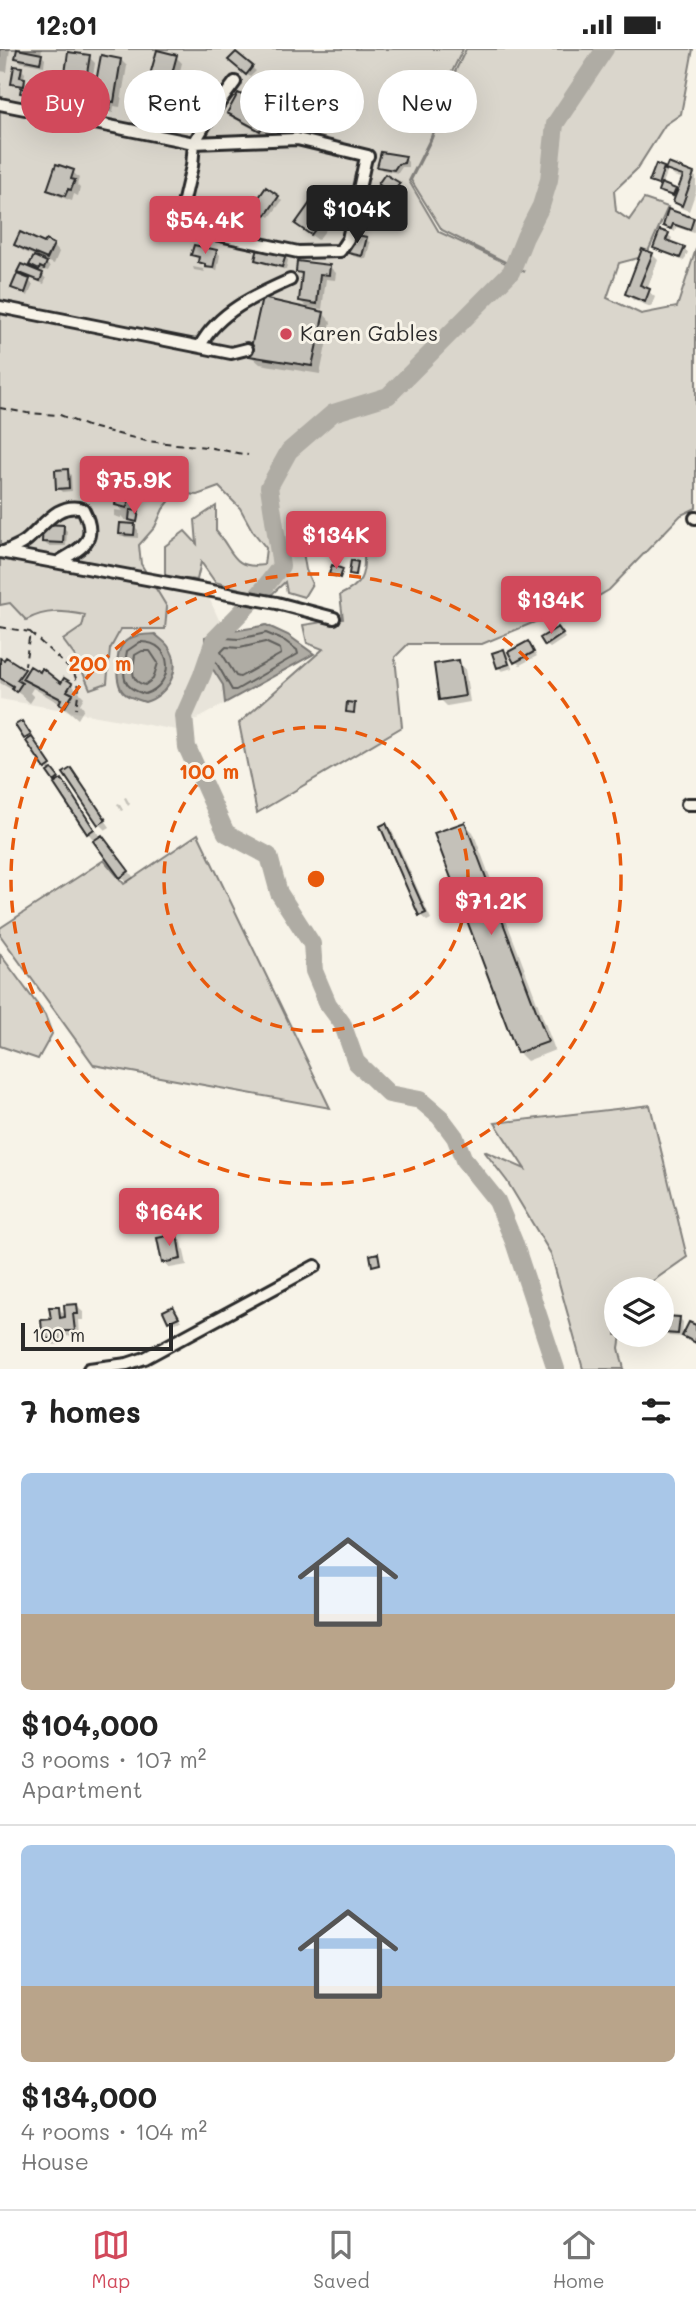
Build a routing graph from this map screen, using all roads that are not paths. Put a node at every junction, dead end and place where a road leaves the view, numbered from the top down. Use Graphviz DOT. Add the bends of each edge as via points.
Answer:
graph roads {
  1 [pos="234,82"];
  2 [pos="0,104"];
  3 [pos="194,143"];
  4 [pos="290,280"];
  5 [pos="0,307"];
  6 [pos="200,347"];
  7 [pos="247,349"];
  8 [pos="1,552"];
  9 [pos="58,562"];
  10 [pos="334,618"];
  11 [pos="315,1266"];
  12 [pos="89,1369"];
  1 -- 3 [label="street"];
  2 -- 3 [label="street"];
  3 -- 3 [label="street" via="297,139 367,156 344,247 331,253 298,251 198,232 185,223 181,213"];
  4 -- 6 [label="street" via="250,298 208,331"];
  5 -- 6 [label="street"];
  6 -- 7 [label="street" via="231,352"];
  8 -- 9 [label="street"];
  8 -- 9 [label="street" via="26,541 64,507 83,509 90,523 89,537 82,548"];
  9 -- 10 [label="street"];
  11 -- 12 [label="street" via="145,1358"];
}
